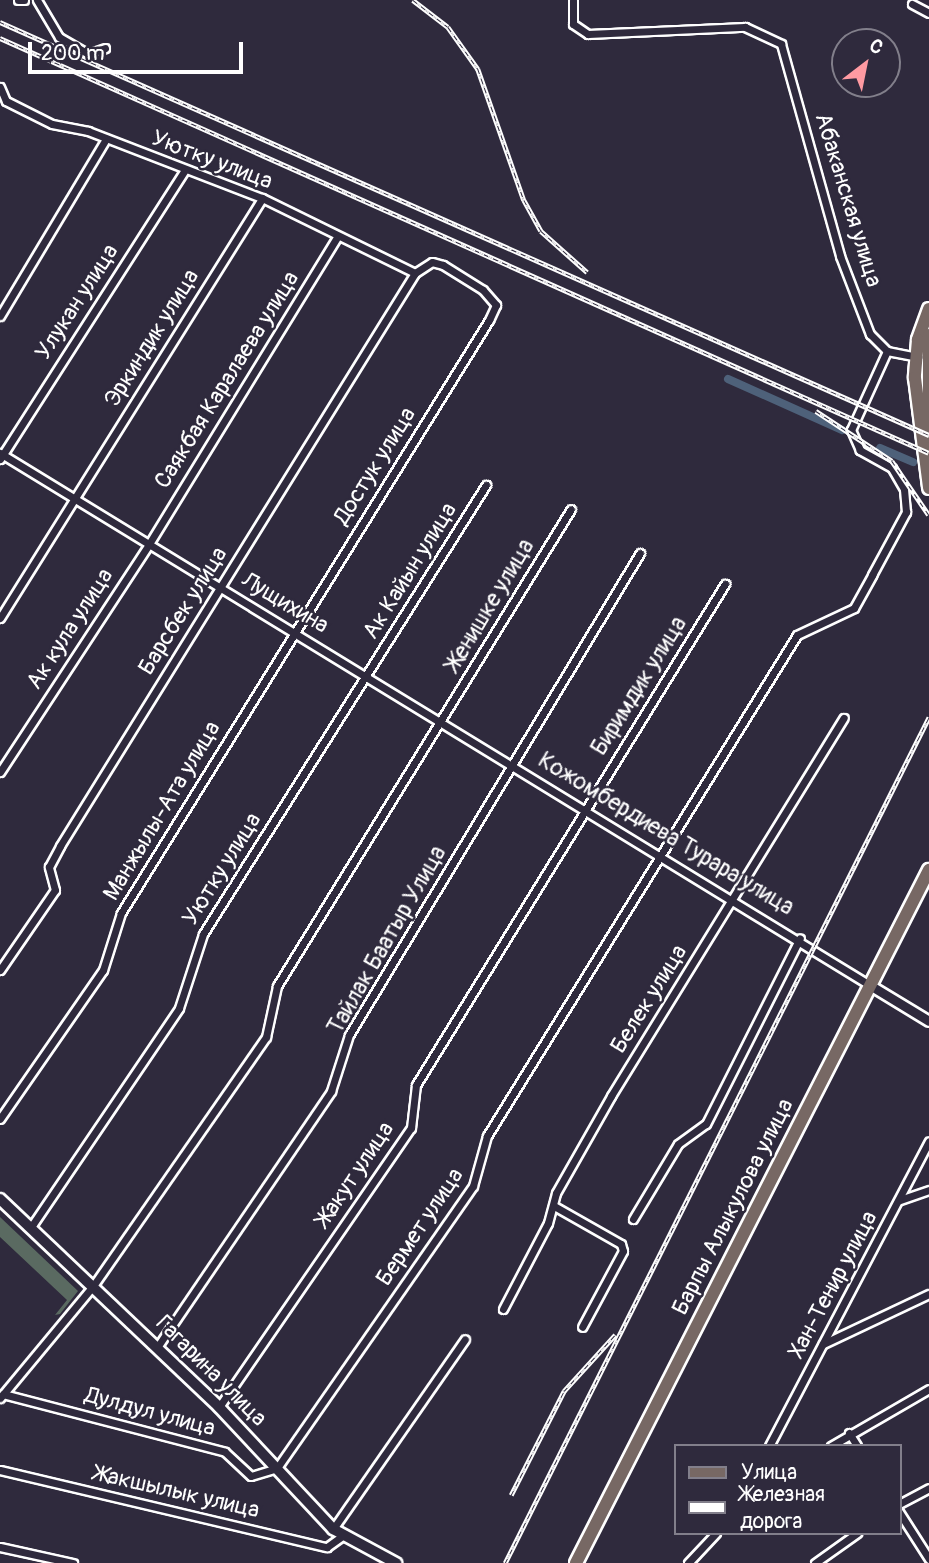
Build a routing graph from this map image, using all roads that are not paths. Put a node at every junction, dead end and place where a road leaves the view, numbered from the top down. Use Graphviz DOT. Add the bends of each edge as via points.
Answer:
graph roads {
  1 [pos="18,0"];
  2 [pos="24,0"];
  3 [pos="37,0"];
  4 [pos="573,0"];
  5 [pos="904,0"];
  6 [pos="913,2"];
  7 [pos="929,13"];
  8 [pos="104,48"];
  9 [pos="0,87"];
  10 [pos="106,139"];
  11 [pos="185,170"];
  12 [pos="262,198"];
  13 [pos="337,237"];
  14 [pos="415,273"];
  15 [pos="929,309"];
  16 [pos="0,316"];
  17 [pos="929,335"];
  18 [pos="887,351"];
  19 [pos="920,357"];
  20 [pos="928,421"];
  21 [pos="929,436"];
  22 [pos="1,456"];
  23 [pos="485,485"];
  24 [pos="929,488"];
  25 [pos="74,498"];
  26 [pos="571,509"];
  27 [pos="149,544"];
  28 [pos="640,553"];
  29 [pos="725,584"];
  30 [pos="220,587"];
  31 [pos="0,618"];
  32 [pos="295,632"];
  33 [pos="368,676"];
  34 [pos="844,718"];
  35 [pos="442,721"];
  36 [pos="514,765"];
  37 [pos="0,772"];
  38 [pos="586,808"];
  39 [pos="662,855"];
  40 [pos="929,870"];
  41 [pos="734,898"];
  42 [pos="800,938"];
  43 [pos="0,970"];
  44 [pos="868,984"];
  45 [pos="927,1016"];
  46 [pos="0,1119"];
  47 [pos="929,1141"];
  48 [pos="929,1190"];
  49 [pos="0,1199"];
  50 [pos="900,1201"];
  51 [pos="554,1206"];
  52 [pos="633,1219"];
  53 [pos="31,1227"];
  54 [pos="93,1286"];
  55 [pos="929,1294"];
  56 [pos="503,1309"];
  57 [pos="582,1327"];
  58 [pos="465,1339"];
  59 [pos="823,1345"];
  60 [pos="158,1346"];
  61 [pos="929,1389"];
  62 [pos="2,1396"];
  63 [pos="219,1406"];
  64 [pos="849,1433"];
  65 [pos="770,1444"];
  66 [pos="834,1444"];
  67 [pos="856,1444"];
  68 [pos="277,1468"];
  69 [pos="0,1470"];
  70 [pos="929,1488"];
  71 [pos="901,1503"];
  72 [pos="901,1514"];
  73 [pos="337,1533"];
  74 [pos="714,1535"];
  75 [pos="854,1535"];
  76 [pos="0,1546"];
  77 [pos="929,1559"];
  78 [pos="73,1563"];
  79 [pos="396,1563"];
  80 [pos="576,1563"];
  81 [pos="688,1563"];
  82 [pos="815,1563"];
  1 -- 2 [label="street"];
  3 -- 8 [label="street" via="59,37 88,54"];
  4 -- 18 [label="street, Абаканская улица" via="573,24 588,34 745,26 781,44 840,257 870,334"];
  5 -- 6 [label="street"];
  6 -- 7 [label="street"];
  9 -- 10 [label="street, Уютку улица" via="6,101 52,124"];
  10 -- 11 [label="street, Уютку улица"];
  10 -- 16 [label="street"];
  11 -- 12 [label="street, Уютку улица"];
  11 -- 22 [label="street, Улукан улица"];
  12 -- 13 [label="street, Уютку улица"];
  12 -- 25 [label="street, Эркиндик улица"];
  13 -- 14 [label="street, Уютку улица"];
  13 -- 27 [label="street, Саякбая Каралаева улица"];
  14 -- 30 [label="street, Барсбек улица"];
  14 -- 32 [label="street, Достук улица" via="432,262 473,284 496,304"];
  15 -- 19 [label="main road"];
  17 -- 19 [label="main road"];
  18 -- 19 [label="street"];
  18 -- 39 [label="street" via="851,430 860,450 892,468 904,489 906,512 854,608 797,635"];
  19 -- 20 [label="main road"];
  19 -- 24 [label="main road" via="921,449"];
  20 -- 21 [label="main road"];
  22 -- 25 [label="street, Лущихина"];
  23 -- 33 [label="street, Ак Кайын улица"];
  25 -- 27 [label="street, Лущихина"];
  25 -- 31 [label="street, Эркиндик улица"];
  26 -- 35 [label="street, Женишке улица"];
  27 -- 30 [label="street, Лущихина"];
  27 -- 37 [label="street, Ак кула улица"];
  28 -- 36 [label="street, Тайлак Баатыр Улица"];
  29 -- 38 [label="street, Биримдик улица"];
  30 -- 32 [label="street, Лущихина"];
  30 -- 43 [label="street, Барсбек улица" via="60,846 49,867 55,890"];
  32 -- 33 [label="street, Лущихина"];
  32 -- 46 [label="street, Манжылы-Ата улица" via="121,913 103,970"];
  33 -- 35 [label="street, Лущихина"];
  33 -- 53 [label="street, Уютку улица" via="203,934 179,1009"];
  34 -- 41 [label="street, Белек улица"];
  35 -- 36 [label="street, Кожомбердиева Турара улица"];
  35 -- 54 [label="street, Женишке улица" via="277,986 266,1037"];
  36 -- 38 [label="street, Кожомбердиева Турара улица"];
  36 -- 60 [label="street, Тайлак Баатыр Улица" via="349,1035 331,1091"];
  38 -- 39 [label="street, Кожомбердиева Турара улица"];
  38 -- 63 [label="street, Жакут улица" via="416,1085 411,1128"];
  39 -- 41 [label="street, Кожомбердиева Турара улица"];
  39 -- 68 [label="street, Бермет улица" via="487,1136 473,1186"];
  40 -- 44 [label="main road, Барпы Алыкулова улица"];
  41 -- 42 [label="street, Кожомбердиева Турара улица"];
  41 -- 51 [label="street, Белек улица" via="611,1096"];
  42 -- 44 [label="street, Кожомбердиева Турара улица"];
  42 -- 52 [label="street" via="706,1124 678,1144"];
  44 -- 45 [label="street"];
  44 -- 80 [label="main road, Барпы Алыкулова улица"];
  47 -- 50 [label="street, Хан-Тенир улица"];
  48 -- 50 [label="street"];
  49 -- 53 [label="main road, Гагарина улица"];
  50 -- 59 [label="street, Хан-Тенир улица"];
  51 -- 56 [label="street, Белек улица"];
  51 -- 57 [label="street" via="612,1237 623,1251"];
  53 -- 54 [label="main road, Гагарина улица"];
  54 -- 60 [label="main road, Гагарина улица"];
  54 -- 62 [label="street, Женишке улица"];
  55 -- 59 [label="street"];
  58 -- 73 [label="street"];
  59 -- 65 [label="street, Хан-Тенир улица"];
  60 -- 63 [label="main road, Гагарина улица"];
  61 -- 64 [label="street"];
  62 -- 68 [label="street, Дулдул улица" via="225,1452 251,1476"];
  63 -- 68 [label="main road, Гагарина улица"];
  64 -- 66 [label="street"];
  64 -- 67 [label="street"];
  68 -- 73 [label="main road, Гагарина улица"];
  69 -- 73 [label="street, Жакшылык улица" via="327,1547"];
  70 -- 71 [label="street"];
  72 -- 77 [label="street"];
  73 -- 79 [label="main road, Гагарина улица"];
  74 -- 81 [label="street"];
  75 -- 82 [label="street"];
  76 -- 78 [label="street"];
}
